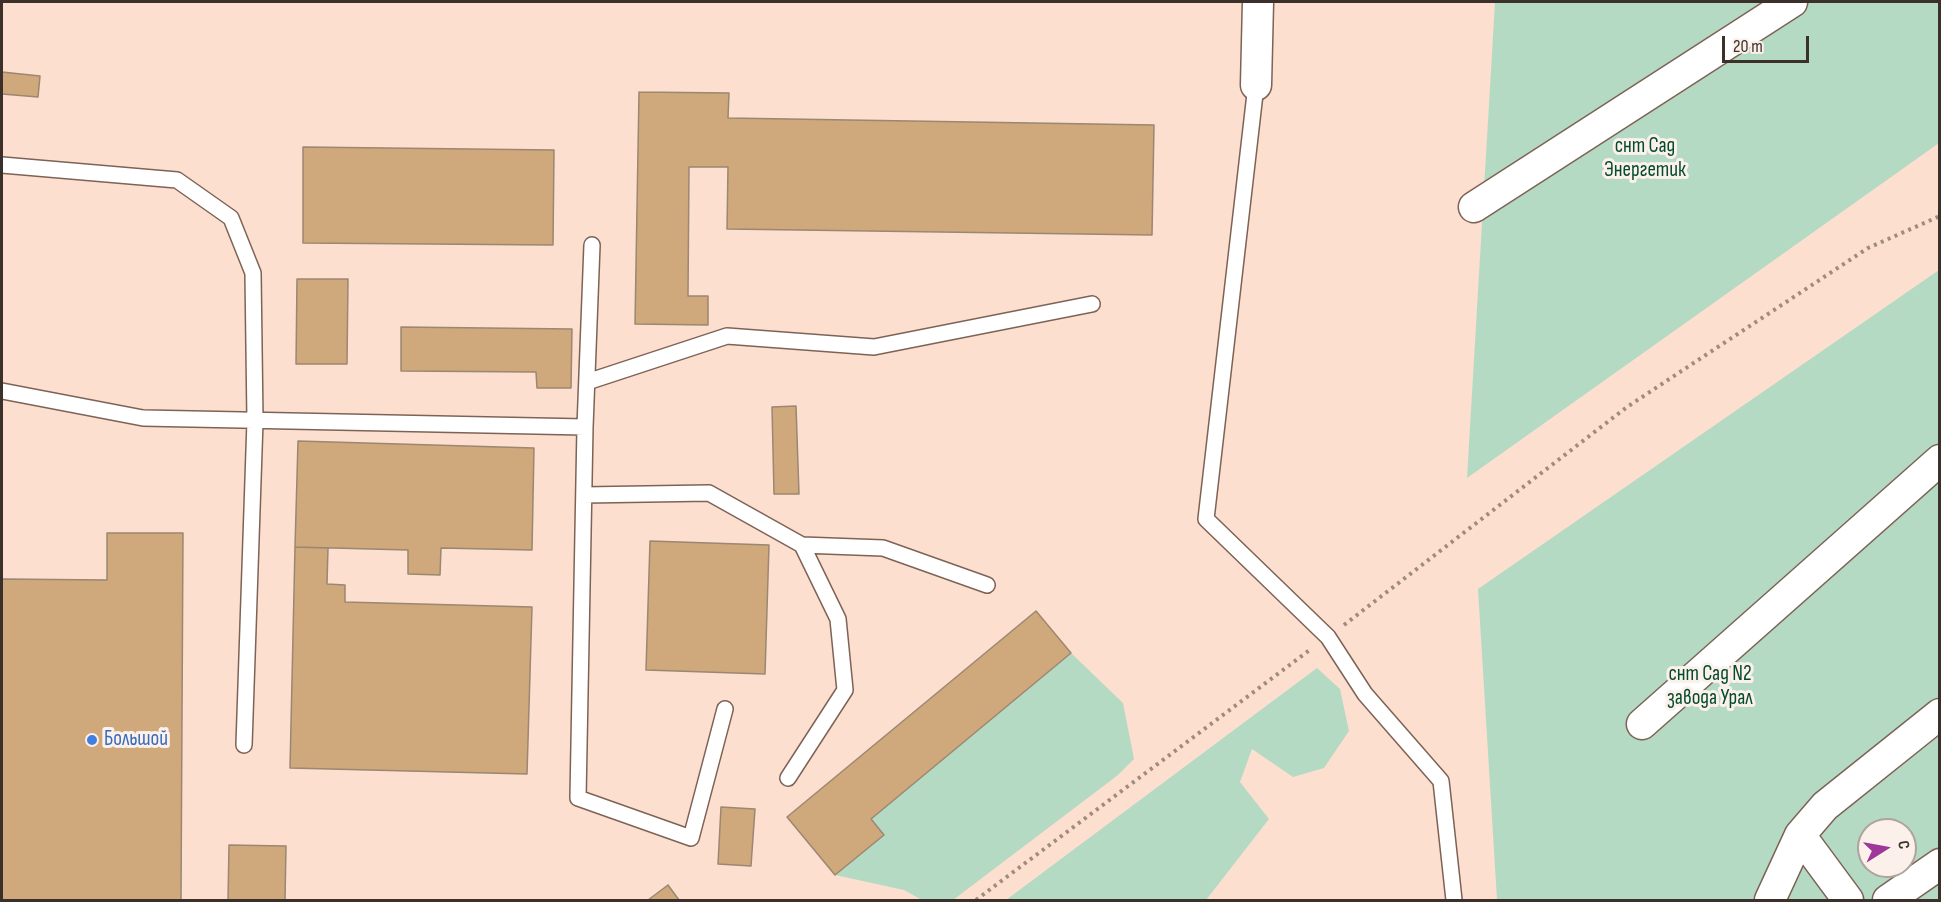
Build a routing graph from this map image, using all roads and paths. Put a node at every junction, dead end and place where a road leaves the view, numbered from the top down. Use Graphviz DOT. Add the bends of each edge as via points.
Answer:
graph roads {
  1 [pos="1258,2"];
  2 [pos="1792,2"];
  3 [pos="1257,85"];
  4 [pos="2,165"];
  5 [pos="1474,207"];
  6 [pos="1940,216"];
  7 [pos="592,245"];
  8 [pos="1092,304"];
  9 [pos="587,382"];
  10 [pos="2,391"];
  11 [pos="255,421"];
  12 [pos="585,427"];
  13 [pos="1940,460"];
  14 [pos="584,495"];
  15 [pos="802,545"];
  16 [pos="987,585"];
  17 [pos="1328,637"];
  18 [pos="725,709"];
  19 [pos="1940,714"];
  20 [pos="1642,724"];
  21 [pos="244,745"];
  22 [pos="788,778"];
  23 [pos="1800,835"];
  24 [pos="1940,864"];
  25 [pos="976,900"];
  26 [pos="1454,900"];
  27 [pos="1770,900"];
  28 [pos="1848,900"];
  29 [pos="1888,900"];
  1 -- 3 [label="street"];
  2 -- 5 [label="street"];
  3 -- 17 [label="lane" via="1206,519"];
  4 -- 11 [label="lane" via="177,180 231,218 253,273"];
  6 -- 17 [label="path" via="1868,248 1627,407"];
  7 -- 9 [label="lane"];
  8 -- 9 [label="lane" via="874,347 727,336"];
  9 -- 12 [label="lane"];
  10 -- 11 [label="lane" via="143,417"];
  11 -- 12 [label="lane"];
  11 -- 21 [label="lane"];
  12 -- 14 [label="lane"];
  13 -- 20 [label="street"];
  14 -- 15 [label="lane" via="709,493"];
  14 -- 18 [label="lane" via="578,798 692,838"];
  15 -- 16 [label="lane" via="883,548"];
  15 -- 22 [label="lane" via="838,619 845,690"];
  17 -- 25 [label="path"];
  17 -- 26 [label="lane" via="1365,693 1441,781"];
  19 -- 23 [label="street" via="1825,806"];
  23 -- 27 [label="street"];
  23 -- 28 [label="street"];
  24 -- 29 [label="street"];
}
